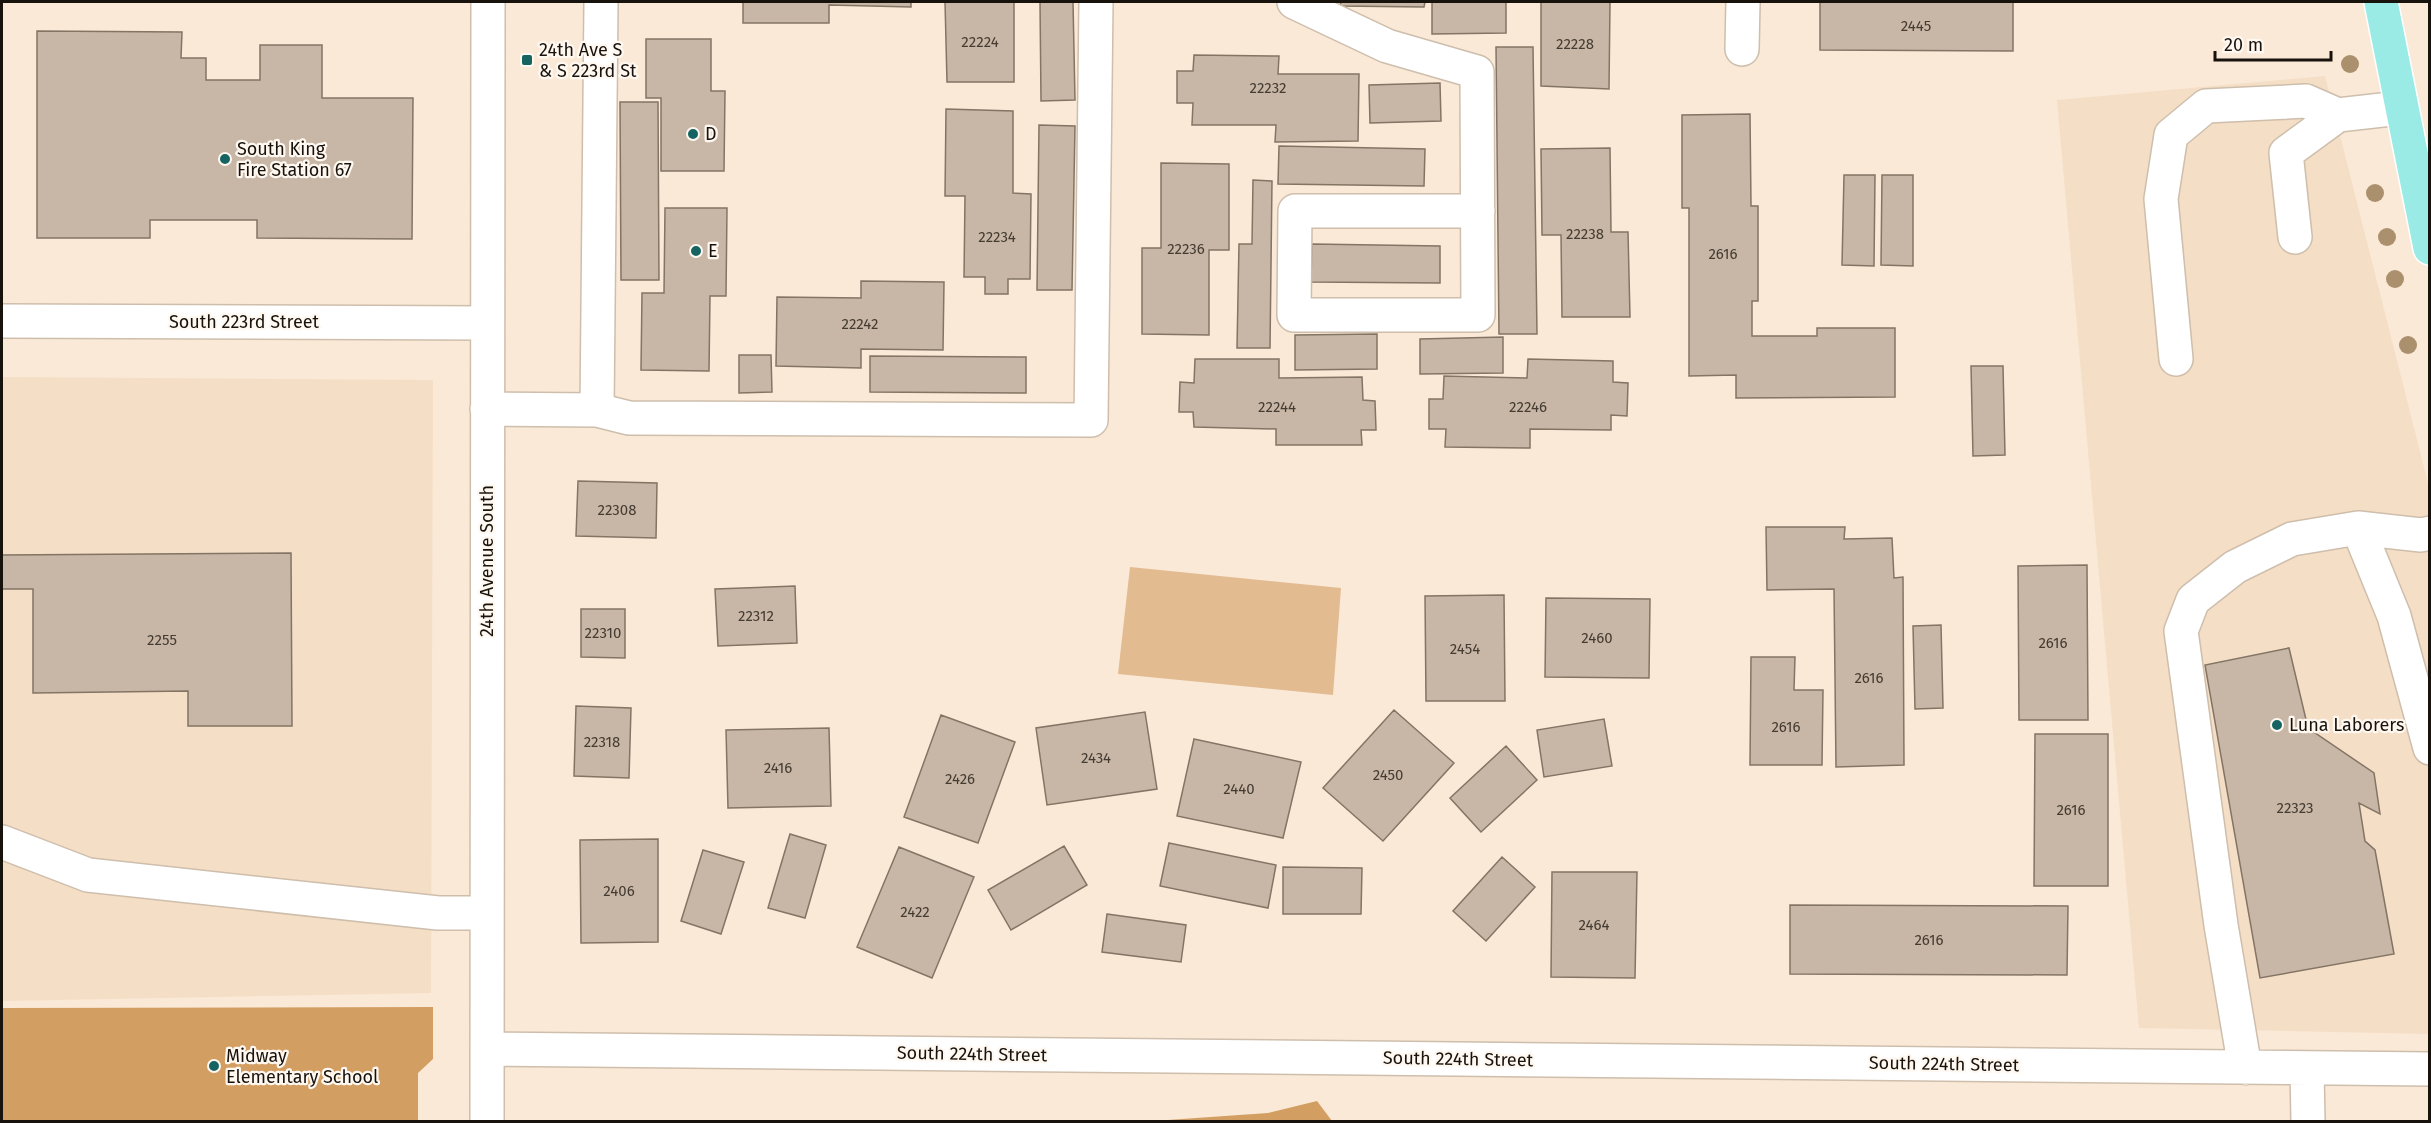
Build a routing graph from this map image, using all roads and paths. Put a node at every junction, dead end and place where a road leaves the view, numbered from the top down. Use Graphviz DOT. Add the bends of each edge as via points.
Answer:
graph roads {
  1 [pos="488,2"];
  2 [pos="601,2"];
  3 [pos="1096,2"];
  4 [pos="1294,2"];
  5 [pos="1743,2"];
  6 [pos="2381,2"];
  7 [pos="1742,49"];
  8 [pos="2400,108"];
  9 [pos="2338,115"];
  10 [pos="1478,212"];
  11 [pos="2295,237"];
  12 [pos="2430,248"];
  13 [pos="2,321"];
  14 [pos="487,322"];
  15 [pos="2176,359"];
  16 [pos="487,409"];
  17 [pos="597,410"];
  18 [pos="2358,528"];
  19 [pos="2430,533"];
  20 [pos="2430,748"];
  21 [pos="2,842"];
  22 [pos="487,913"];
  23 [pos="487,1049"];
  24 [pos="2246,1068"];
  25 [pos="2307,1068"];
  26 [pos="2430,1069"];
  27 [pos="487,1122"];
  28 [pos="2308,1122"];
  1 -- 14 [label="street, 24th Avenue South"];
  2 -- 17 [label="street"];
  3 -- 17 [label="street" via="1091,420 629,418"];
  4 -- 10 [label="street" via="1386,46 1477,72"];
  5 -- 7 [label="street"];
  6 -- 8 [label="main road"];
  8 -- 9 [label="street"];
  8 -- 12 [label="main road"];
  9 -- 11 [label="street" via="2286,153"];
  9 -- 15 [label="street" via="2306,101 2206,106 2171,135 2161,198"];
  10 -- 10 [label="street" via="1478,315 1293,315 1295,212"];
  13 -- 14 [label="street, South 223rd Street"];
  14 -- 16 [label="street, 24th Avenue South"];
  16 -- 17 [label="street"];
  16 -- 22 [label="street, 24th Avenue South"];
  18 -- 19 [label="street"];
  18 -- 20 [label="street" via="2394,616"];
  18 -- 24 [label="street" via="2292,539 2235,567 2193,600 2181,631 2221,925"];
  21 -- 22 [label="street" via="88,875 438,913"];
  22 -- 23 [label="street, 24th Avenue South"];
  23 -- 24 [label="street, South 224th Street"];
  23 -- 27 [label="street, 24th Avenue South"];
  24 -- 25 [label="street, South 224th Street"];
  25 -- 26 [label="street, South 224th Street"];
  25 -- 28 [label="street"];
}
